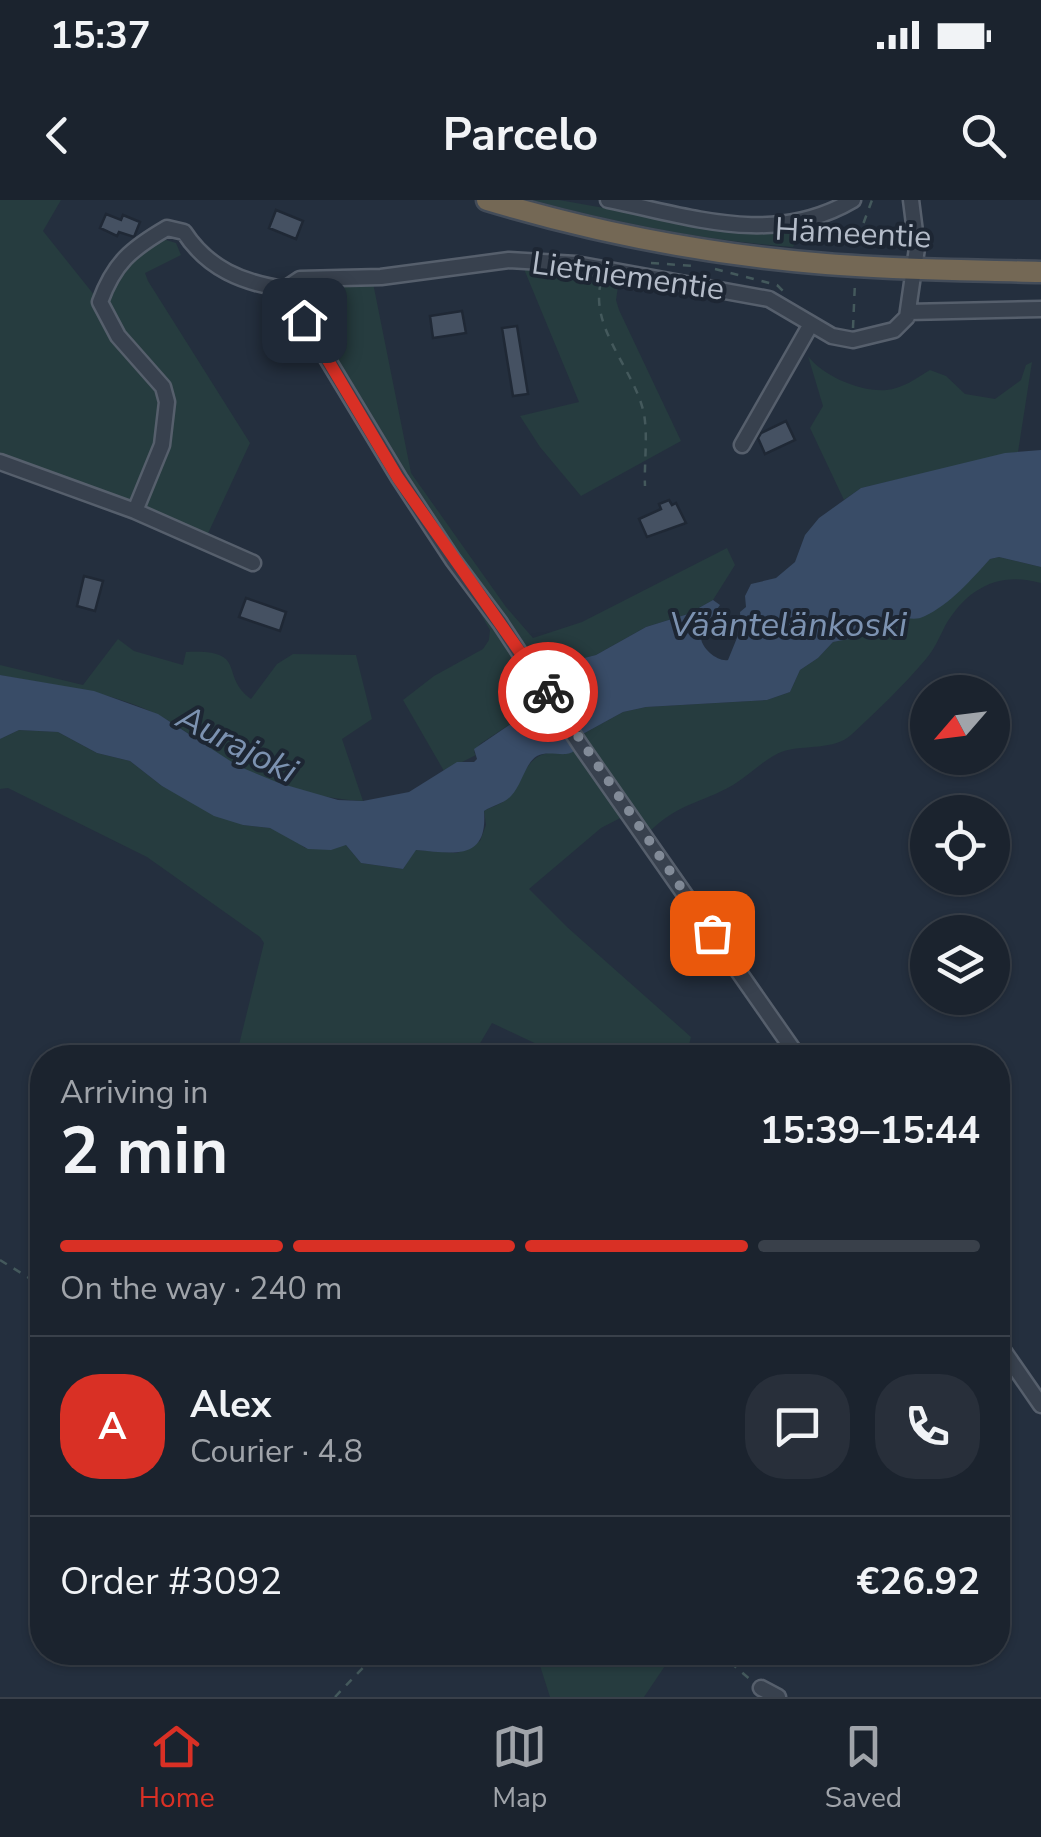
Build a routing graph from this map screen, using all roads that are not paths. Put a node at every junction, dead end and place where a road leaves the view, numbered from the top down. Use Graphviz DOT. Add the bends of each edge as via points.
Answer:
graph roads {
  1 [pos="487,200"];
  2 [pos="608,200"];
  3 [pos="853,200"];
  4 [pos="910,200"];
  5 [pos="916,268"];
  6 [pos="1041,272"];
  7 [pos="286,289"];
  8 [pos="1041,309"];
  9 [pos="908,312"];
  10 [pos="811,324"];
  11 [pos="742,445"];
  12 [pos="0,462"];
  13 [pos="135,512"];
  14 [pos="253,563"];
  15 [pos="790,1045"];
  16 [pos="1010,1360"];
  17 [pos="1041,1405"];
  18 [pos="761,1688"];
  19 [pos="778,1697"];
  1 -- 5 [label="highway, Hämeentie" via="680,246"];
  2 -- 3 [label="street" via="755,228 815,218"];
  4 -- 5 [label="street"];
  5 -- 6 [label="highway, Hämeentie"];
  5 -- 9 [label="street"];
  7 -- 10 [label="street, Lietniementie" via="300,279 509,260 576,264 769,299"];
  7 -- 13 [label="street" via="251,284 222,270 184,232 167,228 132,248 109,278 100,302 167,402 162,445"];
  7 -- 15 [label="street" via="398,478"];
  8 -- 9 [label="street"];
  9 -- 10 [label="street, Lietniementie" via="894,330 854,340"];
  10 -- 11 [label="street"];
  12 -- 13 [label="street"];
  13 -- 14 [label="street"];
  16 -- 17 [label="street"];
  18 -- 19 [label="street"];
}
